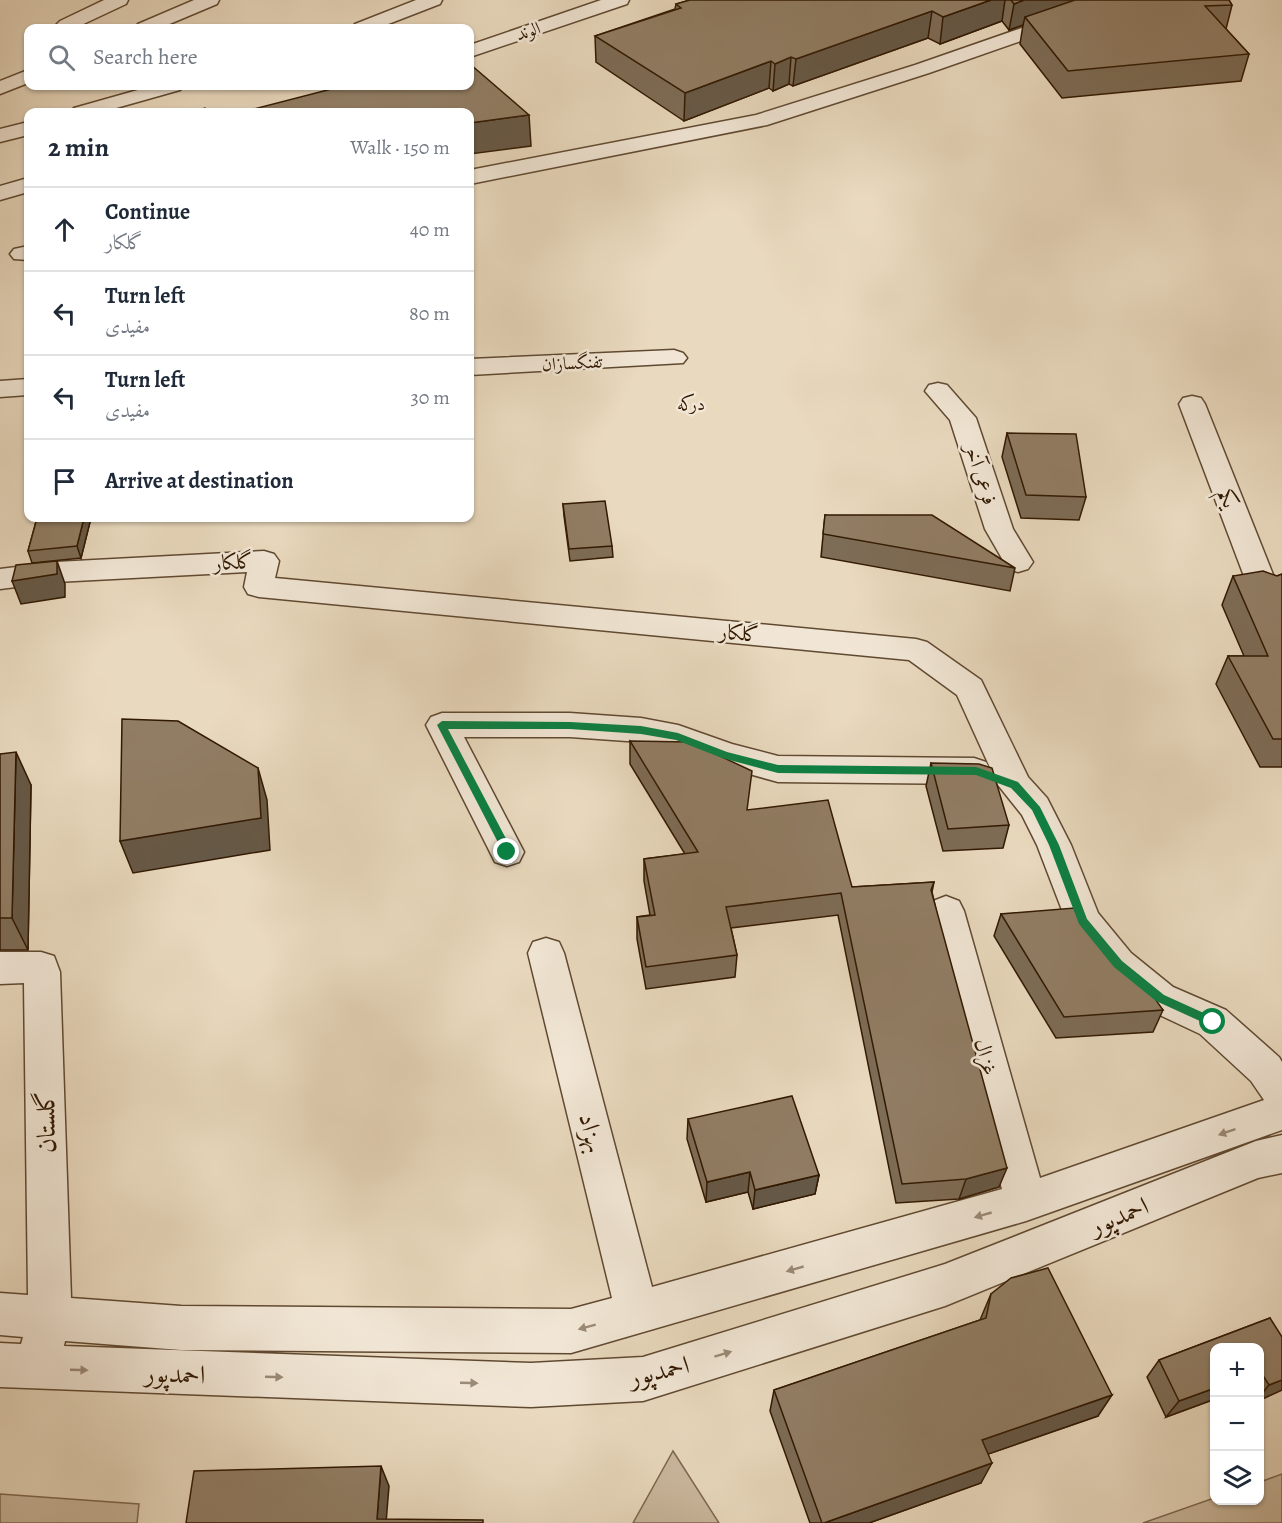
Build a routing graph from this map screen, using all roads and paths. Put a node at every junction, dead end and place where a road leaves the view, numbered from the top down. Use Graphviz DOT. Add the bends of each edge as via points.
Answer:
graph roads {
  1 [pos="119,0"];
  2 [pos="210,0"];
  3 [pos="434,0"];
  4 [pos="620,0"];
  5 [pos="1120,0"];
  6 [pos="69,24"];
  7 [pos="154,24"];
  8 [pos="372,24"];
  9 [pos="474,50"];
  10 [pos="24,78"];
  11 [pos="0,88"];
  12 [pos="159,90"];
  13 [pos="95,108"];
  14 [pos="24,129"];
  15 [pos="0,136"];
  16 [pos="474,176"];
  17 [pos="24,186"];
  18 [pos="0,193"];
  19 [pos="674,358"];
  20 [pos="474,368"];
  21 [pos="24,387"];
  22 [pos="0,388"];
  23 [pos="938,391"];
  24 [pos="1192,404"];
  25 [pos="1018,562"];
  26 [pos="0,579"];
  27 [pos="1265,592"];
  28 [pos="1015,785"];
  29 [pos="507,852"];
  30 [pos="946,911"];
  31 [pos="546,953"];
  32 [pos="0,968"];
  33 [pos="1282,1095"];
  34 [pos="1282,1112"];
  35 [pos="1282,1154"];
  36 [pos="1026,1202"];
  37 [pos="637,1313"];
  38 [pos="0,1314"];
  39 [pos="50,1319"];
  40 [pos="17,1367"];
  1 -- 6 [label="street"];
  2 -- 7 [label="street"];
  3 -- 8 [label="street"];
  4 -- 9 [label="street, الوند"];
  5 -- 16 [label="street" via="760,121"];
  10 -- 11 [label="street"];
  12 -- 13 [label="street"];
  14 -- 15 [label="street"];
  17 -- 18 [label="street"];
  19 -- 20 [label="street, تفنگسازان"];
  21 -- 22 [label="street"];
  23 -- 25 [label="street, فرعی آخر" via="963,418 999,530"];
  24 -- 27 [label="street, یکم"];
  26 -- 28 [label="street, گلکار" via="56,572 264,561 259,587 916,650 970,687"];
  28 -- 29 [label="street" via="976,771 778,769 725,756 678,737 641,730 570,725 442,725"];
  28 -- 33 [label="street, گلکار" via="1035,807 1054,845 1083,921 1118,964 1160,998 1213,1022 1265,1069"];
  30 -- 36 [label="street, غزال"];
  31 -- 37 [label="street, بهزاد"];
  32 -- 39 [label="street, گلستان" via="32,966 41,967 42,972"];
  34 -- 36 [label="street, احمدپور, one-way"];
  40 -- 35 [label="street, احمدپور, one-way" via="531,1385 643,1379 945,1285 1257,1160"];
  36 -- 37 [label="street, احمدپور, one-way"];
  37 -- 39 [label="street, احمدپور, one-way" via="571,1331 181,1328"];
  38 -- 39 [label="street, احمدپور"];
  39 -- 40 [label="street"];
}
